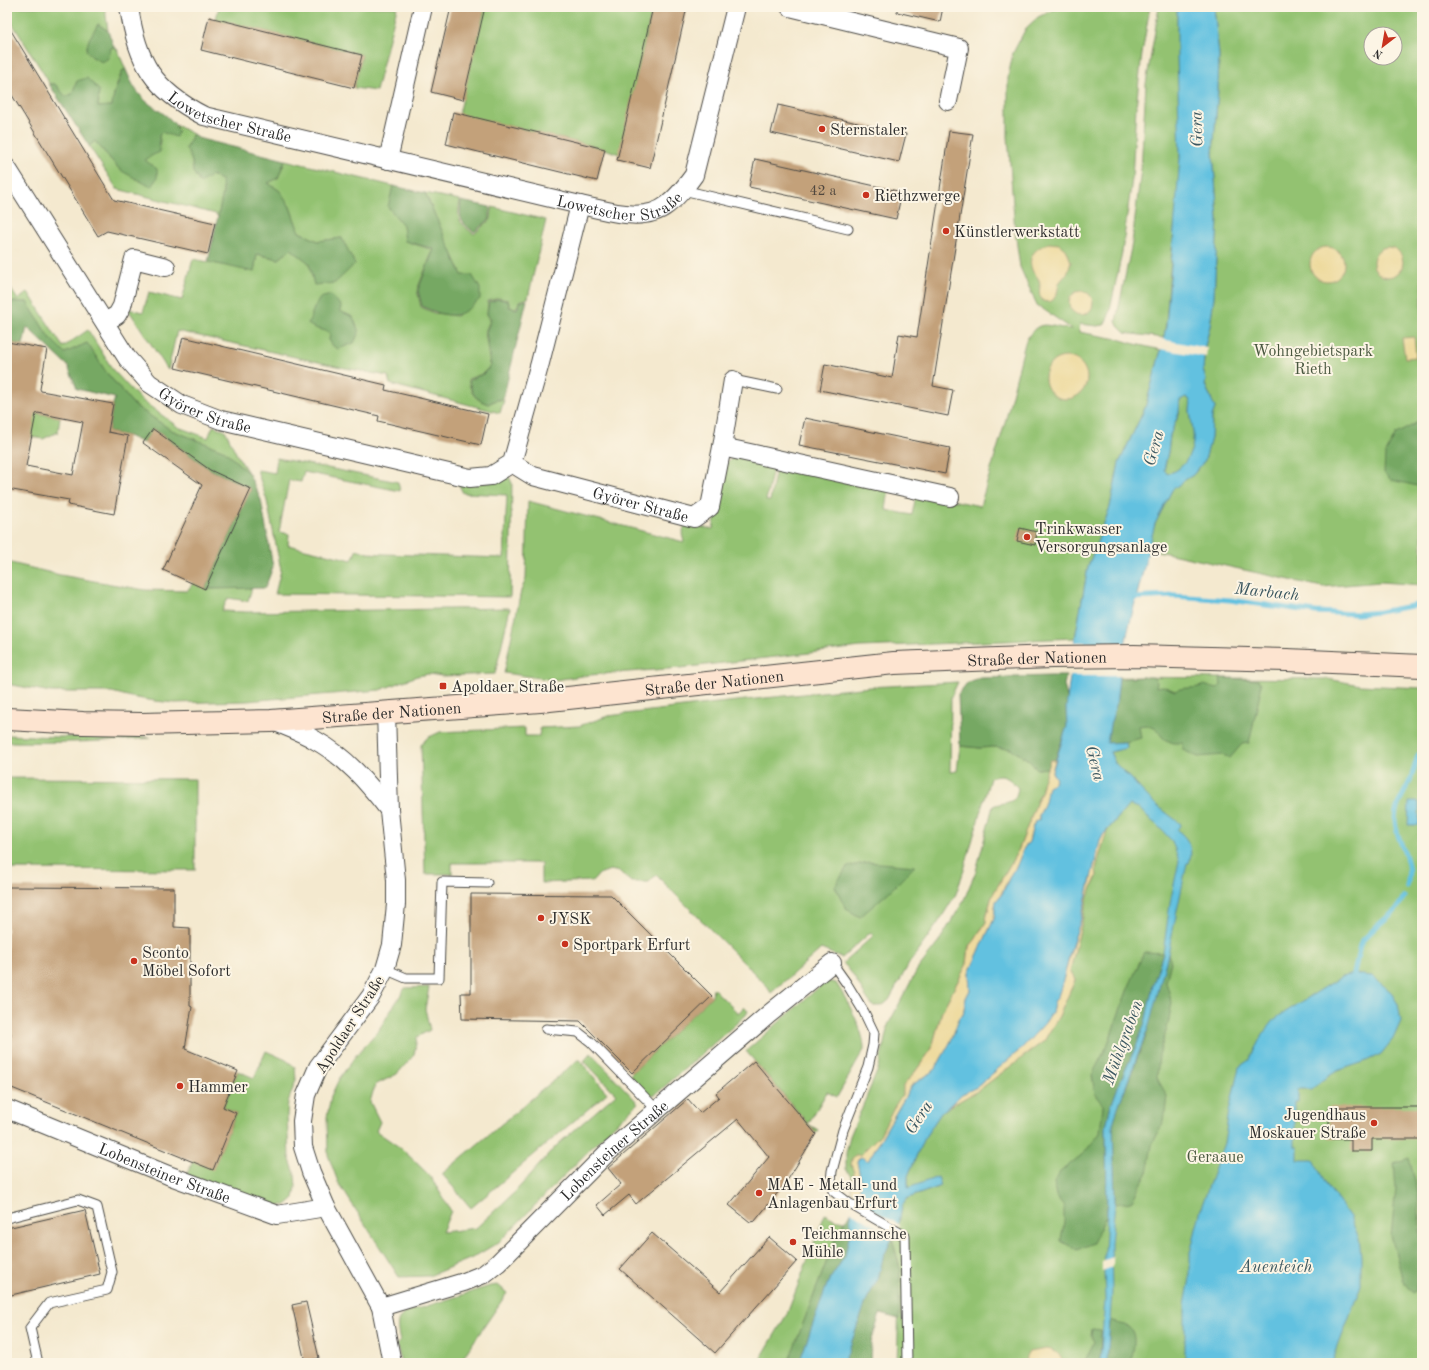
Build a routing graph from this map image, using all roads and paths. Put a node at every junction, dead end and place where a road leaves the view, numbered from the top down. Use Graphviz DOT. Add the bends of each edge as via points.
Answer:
graph roads {
  1 [pos="129,7"];
  2 [pos="423,7"];
  3 [pos="736,7"];
  4 [pos="790,7"];
  5 [pos="948,101"];
  6 [pos="388,160"];
  7 [pos="7,168"];
  8 [pos="683,190"];
  9 [pos="580,205"];
  10 [pos="848,229"];
  11 [pos="166,267"];
  12 [pos="105,322"];
  13 [pos="733,380"];
  14 [pos="777,389"];
  15 [pos="722,447"];
  16 [pos="512,463"];
  17 [pos="950,497"];
  18 [pos="1422,666"];
  19 [pos="386,712"];
  20 [pos="7,719"];
  21 [pos="271,721"];
  22 [pos="389,810"];
  23 [pos="487,883"];
  24 [pos="832,963"];
  25 [pos="385,969"];
  26 [pos="546,1029"];
  27 [pos="7,1109"];
  28 [pos="657,1110"];
  29 [pos="326,1207"];
  30 [pos="7,1218"];
  31 [pos="381,1307"];
  32 [pos="38,1363"];
  33 [pos="392,1363"];
  34 [pos="907,1363"];
  1 -- 6 [label="street, Lowetscher Straße" via="137,46 148,71 167,92 189,108 204,116"];
  2 -- 6 [label="street"];
  3 -- 8 [label="street, Lowetscher Straße" via="696,169"];
  4 -- 5 [label="street" via="958,48"];
  6 -- 9 [label="street, Lowetscher Straße"];
  7 -- 12 [label="street, Györer Straße"];
  8 -- 9 [label="street, Lowetscher Straße" via="666,206 646,214 628,214"];
  8 -- 10 [label="lane"];
  9 -- 16 [label="street"];
  11 -- 12 [label="street" via="134,259 122,306 117,315"];
  12 -- 16 [label="street, Györer Straße" via="127,358 149,383 182,405 221,420 470,478 491,476"];
  13 -- 14 [label="lane"];
  13 -- 15 [label="street, Györer Straße"];
  15 -- 16 [label="street, Györer Straße" via="710,507 694,518 533,476"];
  15 -- 17 [label="street"];
  18 -- 19 [label="main road, Straße der Nationen" via="1134,656 894,663 540,701"];
  19 -- 21 [label="main road, Straße der Nationen"];
  19 -- 22 [label="street, Apoldaer Straße"];
  20 -- 21 [label="main road, Straße der Nationen" via="141,724"];
  21 -- 22 [label="street" via="298,731 335,752 371,786"];
  22 -- 25 [label="street, Apoldaer Straße" via="396,904 392,945"];
  23 -- 25 [label="lane" via="442,882 439,978 406,978"];
  24 -- 28 [label="street, Lobensteiner Straße"];
  24 -- 34 [label="lane" via="864,1012 874,1033 868,1067 843,1130 831,1182 833,1191 850,1204 905,1236"];
  25 -- 29 [label="street, Apoldaer Straße" via="371,996 318,1067 306,1095 302,1121 303,1147"];
  26 -- 28 [label="lane" via="578,1032 591,1042"];
  27 -- 29 [label="street, Lobensteiner Straße" via="168,1175 277,1215"];
  28 -- 31 [label="street, Lobensteiner Straße" via="606,1154 484,1274"];
  29 -- 31 [label="street, Apoldaer Straße"];
  30 -- 32 [label="lane" via="78,1200 97,1207 112,1272 107,1290 49,1302 30,1328"];
  31 -- 33 [label="street, Apoldaer Straße"];
}
